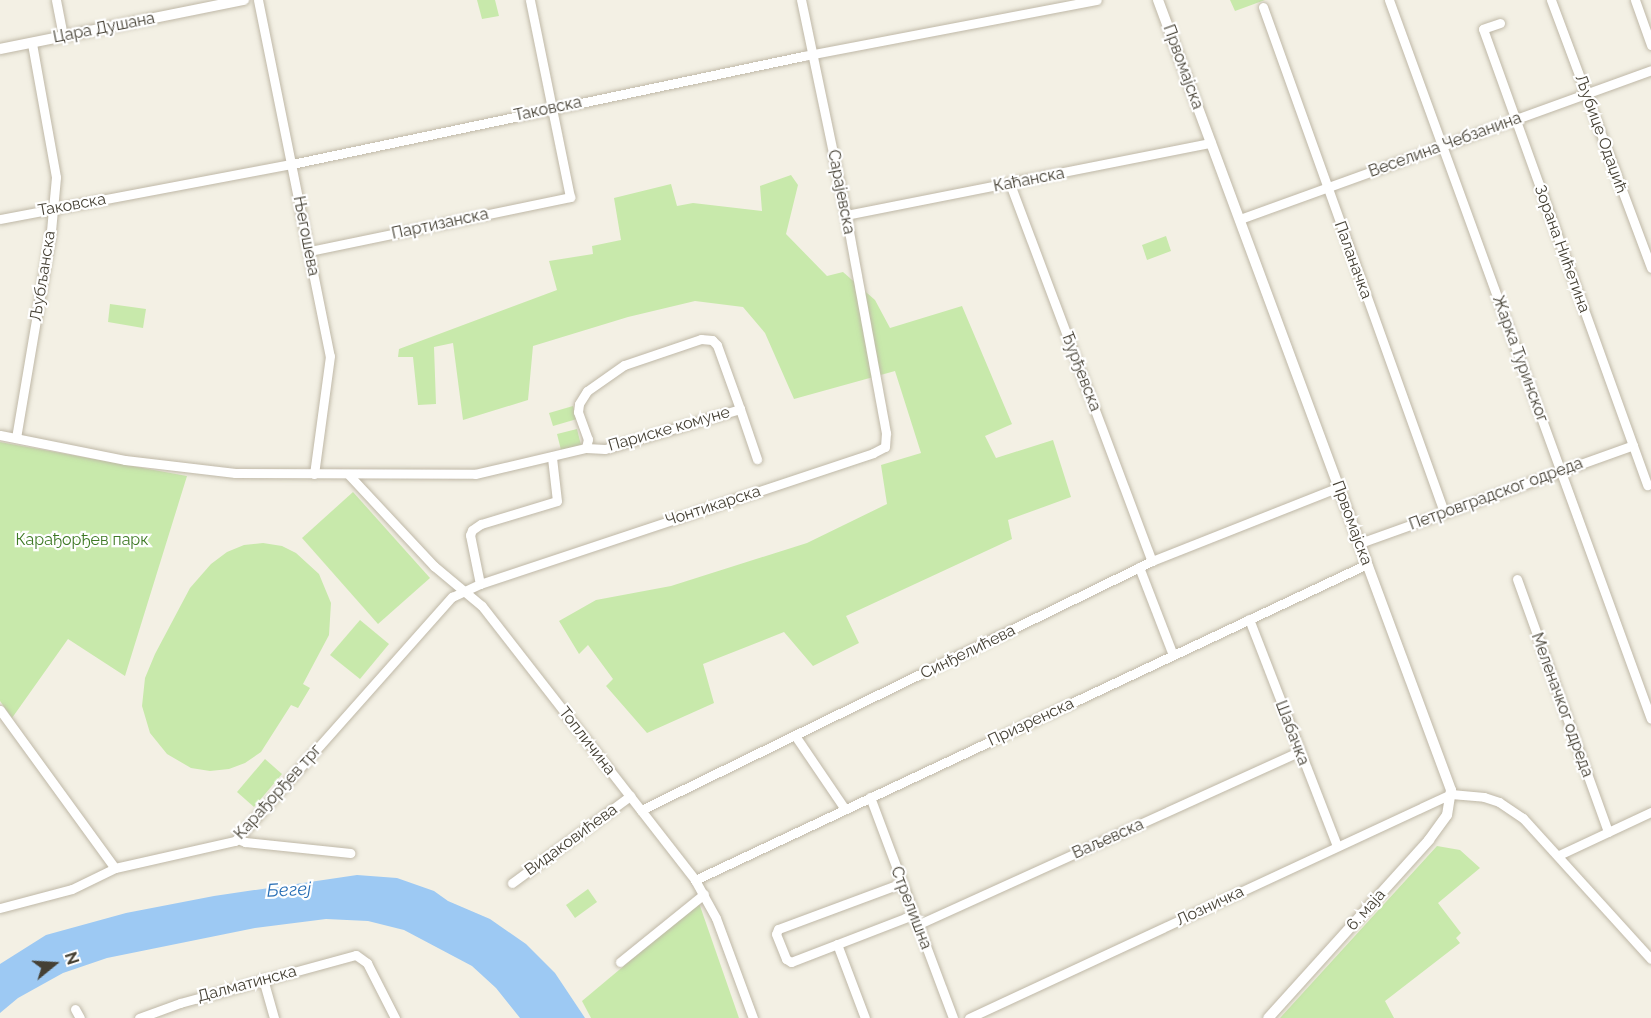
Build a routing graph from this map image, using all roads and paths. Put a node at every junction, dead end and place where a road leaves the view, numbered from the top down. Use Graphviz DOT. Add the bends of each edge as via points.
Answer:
graph roads {
  1 [pos="56,0"];
  2 [pos="244,0"];
  3 [pos="258,0"];
  4 [pos="530,0"];
  5 [pos="801,0"];
  6 [pos="1097,0"];
  7 [pos="1158,0"];
  8 [pos="1389,0"];
  9 [pos="1551,0"];
  10 [pos="1635,0"];
  11 [pos="1263,7"];
  12 [pos="1500,23"];
  13 [pos="63,37"];
  14 [pos="32,43"];
  15 [pos="1651,45"];
  16 [pos="0,50"];
  17 [pos="813,54"];
  18 [pos="1651,70"];
  19 [pos="1586,95"];
  20 [pos="552,108"];
  21 [pos="1516,120"];
  22 [pos="1211,143"];
  23 [pos="1442,147"];
  24 [pos="292,164"];
  25 [pos="1010,184"];
  26 [pos="1328,188"];
  27 [pos="53,210"];
  28 [pos="846,215"];
  29 [pos="0,219"];
  30 [pos="1240,219"];
  31 [pos="310,252"];
  32 [pos="1651,268"];
  33 [pos="877,384"];
  34 [pos="740,409"];
  35 [pos="0,435"];
  36 [pos="16,438"];
  37 [pos="1633,445"];
  38 [pos="586,448"];
  39 [pos="552,458"];
  40 [pos="757,459"];
  41 [pos="1560,471"];
  42 [pos="314,474"];
  43 [pos="349,475"];
  44 [pos="1647,485"];
  45 [pos="1339,487"];
  46 [pos="1444,512"];
  47 [pos="1359,543"];
  48 [pos="1152,561"];
  49 [pos="1367,564"];
  50 [pos="1139,567"];
  51 [pos="1517,579"];
  52 [pos="480,584"];
  53 [pos="466,591"];
  54 [pos="1249,619"];
  55 [pos="1173,655"];
  56 [pos="0,710"];
  57 [pos="1651,719"];
  58 [pos="796,737"];
  59 [pos="1299,752"];
  60 [pos="1450,794"];
  61 [pos="630,796"];
  62 [pos="870,797"];
  63 [pos="845,809"];
  64 [pos="641,810"];
  65 [pos="1651,812"];
  66 [pos="1608,832"];
  67 [pos="238,839"];
  68 [pos="1337,846"];
  69 [pos="350,853"];
  70 [pos="1559,855"];
  71 [pos="115,868"];
  72 [pos="695,880"];
  73 [pos="512,883"];
  74 [pos="902,883"];
  75 [pos="704,894"];
  76 [pos="0,908"];
  77 [pos="913,915"];
  78 [pos="917,925"];
  79 [pos="837,944"];
  80 [pos="1651,959"];
  81 [pos="620,962"];
  82 [pos="263,980"];
  83 [pos="142,1018"];
  84 [pos="274,1018"];
  85 [pos="395,1018"];
  86 [pos="753,1018"];
  87 [pos="865,1018"];
  88 [pos="953,1018"];
  89 [pos="970,1018"];
  90 [pos="1268,1018"];
  1 -- 13 [label="street"];
  2 -- 13 [label="street, Цара Душана"];
  3 -- 24 [label="street, Његошева"];
  4 -- 20 [label="street"];
  5 -- 17 [label="street, Сарајевска"];
  6 -- 17 [label="street, Таковска"];
  7 -- 22 [label="street, Првомајска"];
  8 -- 23 [label="street, Жарка Туринског"];
  9 -- 19 [label="street, Љубице Одаџић"];
  10 -- 15 [label="street"];
  11 -- 26 [label="street, Паланачка"];
  12 -- 21 [label="street, Зорана Нићетина" via="1483,29"];
  13 -- 14 [label="street, Цара Душана"];
  14 -- 16 [label="street, Цара Душана"];
  14 -- 27 [label="street, Љубљанска" via="55,163"];
  17 -- 20 [label="street, Таковска"];
  17 -- 28 [label="street, Сарајевска"];
  18 -- 19 [label="street, Веселина Чебзанина"];
  19 -- 21 [label="street, Веселина Чебзанина"];
  19 -- 32 [label="street, Љубице Одаџић"];
  20 -- 24 [label="street, Таковска"];
  20 -- 31 [label="street, Партизанска" via="570,197"];
  21 -- 23 [label="street, Веселина Чебзанина"];
  21 -- 37 [label="street, Зорана Нићетина"];
  22 -- 25 [label="street, Каћанска"];
  22 -- 30 [label="street, Првомајска"];
  23 -- 26 [label="street, Веселина Чебзанина"];
  23 -- 41 [label="street, Жарка Туринског"];
  24 -- 27 [label="street, Таковска"];
  24 -- 31 [label="street, Његошева"];
  25 -- 28 [label="street, Каћанска"];
  25 -- 48 [label="street, Ђурђевска"];
  26 -- 30 [label="street, Веселина Чебзанина"];
  26 -- 46 [label="street, Паланачка"];
  27 -- 29 [label="street, Таковска"];
  27 -- 36 [label="street, Љубљанска"];
  28 -- 33 [label="street, Сарајевска"];
  30 -- 45 [label="street, Првомајска"];
  31 -- 42 [label="street, Његошева" via="330,356"];
  33 -- 52 [label="street, Чонтикарска" via="887,438 880,450"];
  34 -- 38 [label="street, Париске комуне" via="605,449"];
  34 -- 38 [label="street, Париске комуне" via="720,350 712,340 701,339 624,364 587,391 578,412 588,439"];
  34 -- 40 [label="street, Париске комуне"];
  35 -- 36 [label="street"];
  36 -- 42 [label="street" via="180,468"];
  37 -- 41 [label="street, Петровградског одреда"];
  37 -- 44 [label="street, Зорана Нићетина"];
  38 -- 39 [label="street"];
  39 -- 43 [label="street" via="475,474"];
  39 -- 52 [label="street" via="557,501 472,530"];
  41 -- 46 [label="street, Петровградског одреда"];
  41 -- 57 [label="street, Жарка Туринског"];
  42 -- 43 [label="street"];
  43 -- 53 [label="street" via="434,566"];
  45 -- 47 [label="street, Првомајска"];
  45 -- 48 [label="street, Синђелићева"];
  46 -- 47 [label="street, Петровградског одреда"];
  47 -- 49 [label="street, Првомајска"];
  48 -- 50 [label="street, Синђелићева"];
  49 -- 54 [label="street, Призренска"];
  49 -- 60 [label="street, Првомајска"];
  50 -- 55 [label="street"];
  50 -- 58 [label="street, Синђелићева"];
  51 -- 66 [label="street, Меленачког одреда"];
  52 -- 53 [label="street, Карађорђев трг"];
  53 -- 61 [label="street, Топличина" via="482,606"];
  53 -- 67 [label="street, Карађорђев трг" via="442,605"];
  54 -- 55 [label="street, Призренска"];
  54 -- 59 [label="street, Шабачка"];
  55 -- 62 [label="street, Призренска"];
  56 -- 71 [label="street"];
  58 -- 63 [label="street"];
  58 -- 64 [label="street, Синђелићева"];
  59 -- 68 [label="street, Шабачка"];
  59 -- 78 [label="street, Ваљевска"];
  60 -- 68 [label="street, Лозничка"];
  60 -- 70 [label="street" via="1470,794 1499,802 1523,818"];
  60 -- 90 [label="street, 6. маја" via="1447,815 1430,840"];
  61 -- 64 [label="street, Топличина"];
  61 -- 73 [label="street, Видаковићева"];
  62 -- 63 [label="street, Призренска"];
  62 -- 74 [label="street, Стрелишна"];
  63 -- 72 [label="street, Призренска"];
  64 -- 72 [label="street, Топличина"];
  65 -- 66 [label="street"];
  66 -- 70 [label="street"];
  67 -- 69 [label="street"];
  67 -- 71 [label="street, Карађорђев трг"];
  68 -- 89 [label="street, Лозничка"];
  70 -- 80 [label="street"];
  71 -- 76 [label="street, Карађорђев трг" via="72,890"];
  72 -- 75 [label="street, Топличина"];
  74 -- 77 [label="street, Стрелишна"];
  74 -- 79 [label="street" via="778,929 776,934 791,962"];
  75 -- 81 [label="street"];
  75 -- 86 [label="street, Топличина"];
  77 -- 78 [label="street, Стрелишна"];
  77 -- 79 [label="street"];
  78 -- 88 [label="street, Стрелишна"];
  79 -- 87 [label="street"];
  82 -- 83 [label="street, Далматинска"];
  82 -- 84 [label="street"];
  82 -- 85 [label="street, Далматинска" via="356,955 367,963"];
}
